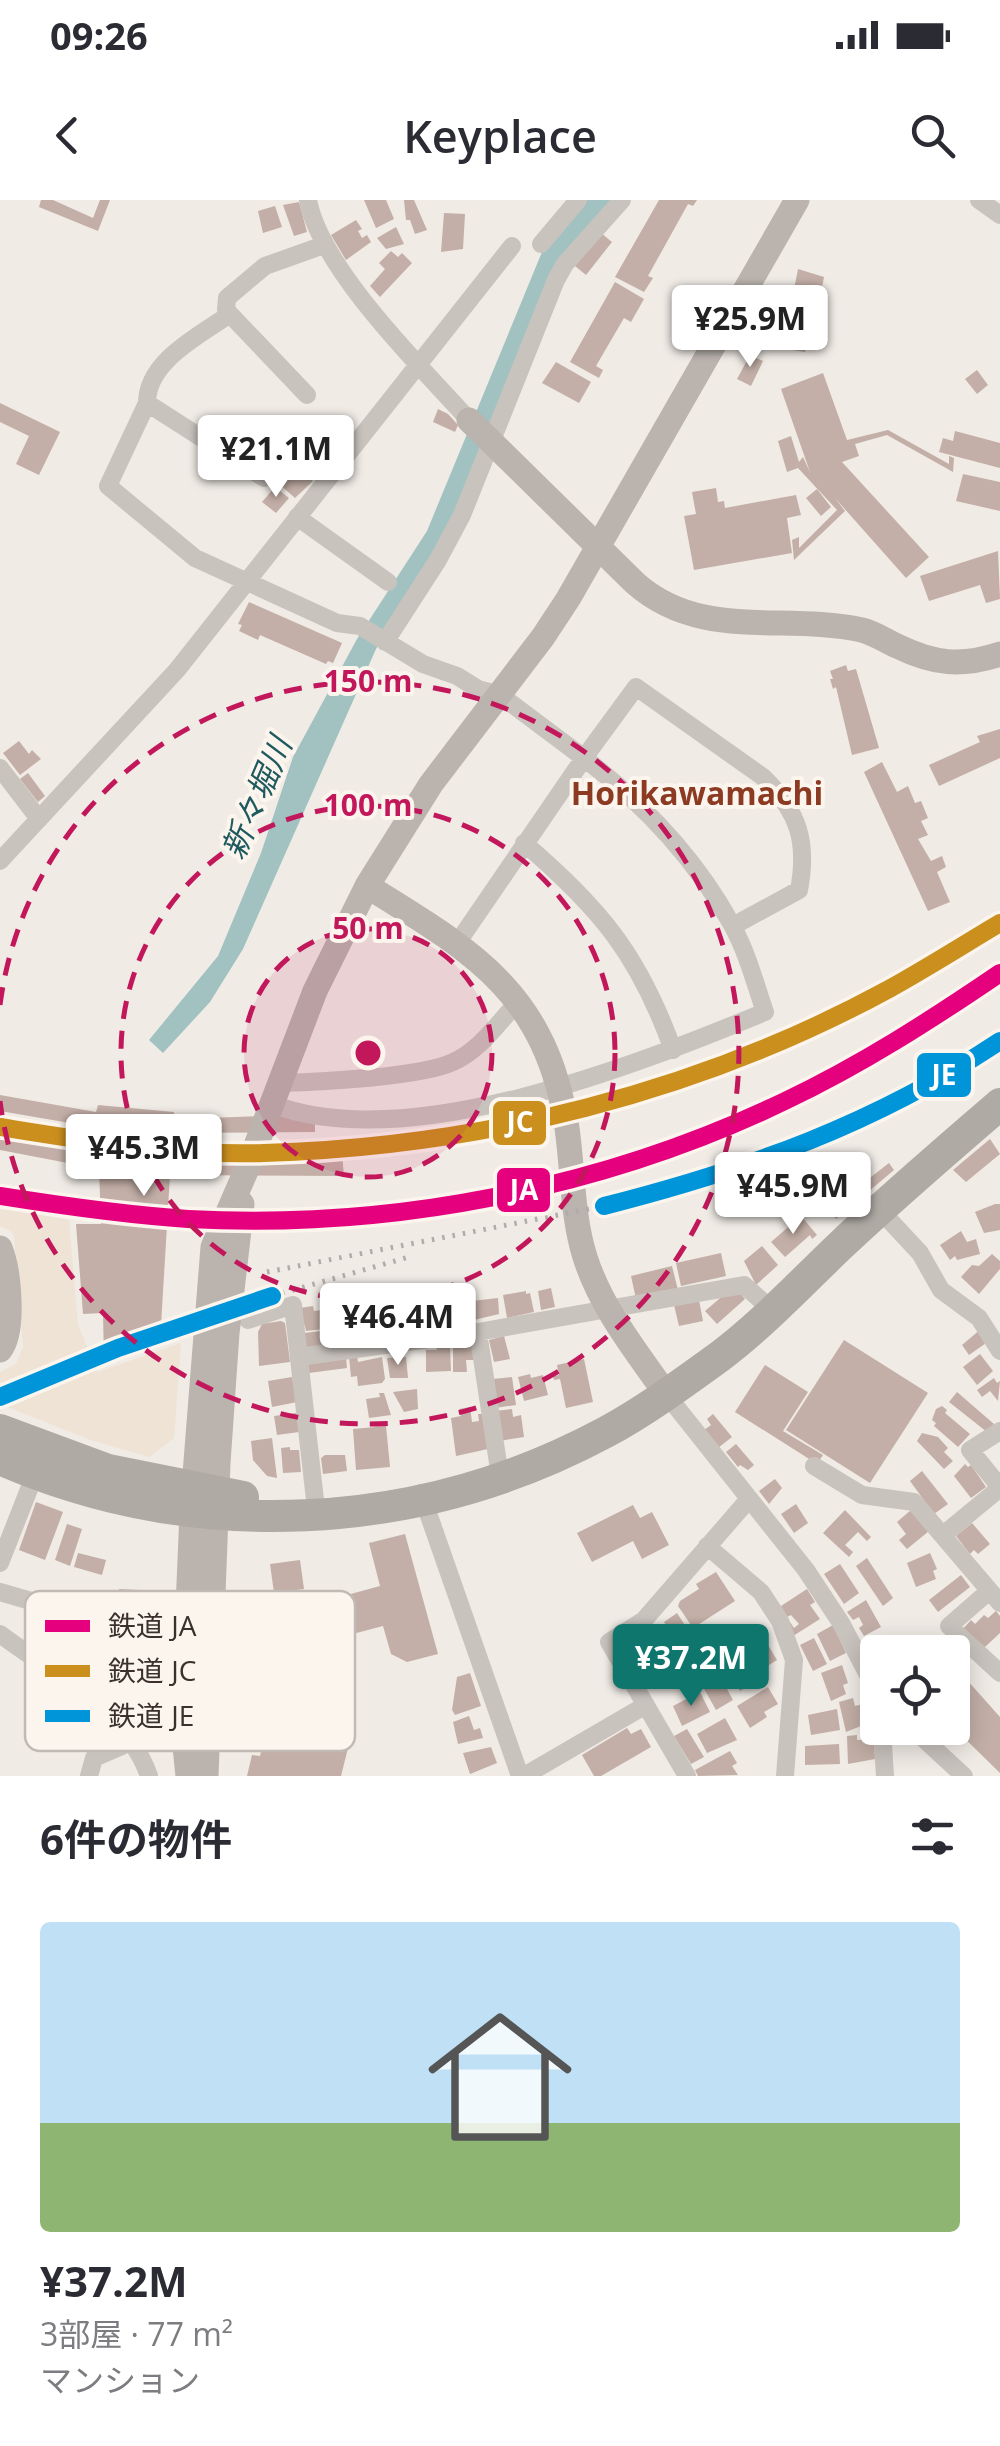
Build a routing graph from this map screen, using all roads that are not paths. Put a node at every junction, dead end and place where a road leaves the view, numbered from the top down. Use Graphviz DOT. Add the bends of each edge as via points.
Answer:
graph roads {
  1 [pos="308,200"];
  2 [pos="578,200"];
  3 [pos="622,200"];
  4 [pos="797,200"];
  5 [pos="978,200"];
  6 [pos="1000,215"];
  7 [pos="541,244"];
  8 [pos="324,246"];
  9 [pos="512,246"];
  10 [pos="230,314"];
  11 [pos="418,364"];
  12 [pos="307,395"];
  13 [pos="147,404"];
  14 [pos="481,432"];
  15 [pos="264,478"];
  16 [pos="297,517"];
  17 [pos="598,547"];
  18 [pos="388,582"];
  19 [pos="246,583"];
  20 [pos="383,640"];
  21 [pos="1000,654"];
  22 [pos="500,694"];
  23 [pos="584,758"];
  24 [pos="0,768"];
  25 [pos="40,819"];
  26 [pos="524,844"];
  27 [pos="0,862"];
  28 [pos="366,886"];
  29 [pos="733,926"];
  30 [pos="458,942"];
  31 [pos="517,1003"];
  32 [pos="673,1050"];
  33 [pos="560,1088"];
  34 [pos="276,1094"];
  35 [pos="1000,1104"];
  36 [pos="879,1209"];
  37 [pos="0,1248"];
  38 [pos="606,1307"];
  39 [pos="772,1310"];
  40 [pos="248,1320"];
  41 [pos="478,1332"];
  42 [pos="0,1350"];
  43 [pos="1000,1351"];
  44 [pos="299,1357"];
  45 [pos="666,1394"];
  46 [pos="0,1430"];
  47 [pos="1000,1431"];
  48 [pos="0,1459"];
  49 [pos="814,1466"];
  50 [pos="35,1474"];
  51 [pos="500,1476"];
  52 [pos="1000,1487"];
  53 [pos="422,1495"];
  54 [pos="749,1499"];
  55 [pos="316,1500"];
  56 [pos="205,1502"];
  57 [pos="943,1535"];
  58 [pos="707,1546"];
  59 [pos="0,1564"];
  60 [pos="192,1591"];
  61 [pos="205,1591"];
  62 [pos="0,1592"];
  63 [pos="994,1598"];
  64 [pos="25,1599"];
  65 [pos="0,1634"];
  66 [pos="25,1652"];
  67 [pos="860,1660"];
  68 [pos="1000,1673"];
  69 [pos="646,1705"];
  70 [pos="883,1745"];
  71 [pos="930,1745"];
  72 [pos="110,1751"];
  73 [pos="138,1751"];
  74 [pos="185,1751"];
  75 [pos="206,1751"];
  76 [pos="89,1776"];
  77 [pos="149,1776"];
  78 [pos="188,1776"];
  79 [pos="206,1776"];
  80 [pos="522,1776"];
  81 [pos="687,1776"];
  82 [pos="785,1776"];
  83 [pos="885,1776"];
  84 [pos="964,1776"];
  1 -- 8 [label="street"];
  2 -- 7 [label="street"];
  3 -- 14 [label="street" via="565,264"];
  4 -- 17 [label="street"];
  5 -- 6 [label="street"];
  8 -- 10 [label="street" via="265,266 227,298"];
  8 -- 11 [label="street"];
  9 -- 11 [label="street"];
  10 -- 12 [label="street"];
  10 -- 13 [label="street" via="168,358 147,391"];
  11 -- 14 [label="street"];
  11 -- 16 [label="street"];
  13 -- 15 [label="street"];
  13 -- 19 [label="street" via="108,486 177,546"];
  14 -- 17 [label="street"];
  14 -- 20 [label="street" via="448,543"];
  16 -- 18 [label="street"];
  16 -- 19 [label="street"];
  17 -- 21 [label="street" via="652,599 693,617 864,630 944,664"];
  17 -- 22 [label="street" via="544,638"];
  19 -- 20 [label="street"];
  19 -- 25 [label="street" via="174,674"];
  20 -- 22 [label="street" via="423,664"];
  22 -- 23 [label="street"];
  22 -- 28 [label="street" via="431,784"];
  23 -- 26 [label="street"];
  23 -- 29 [label="street" via="632,794 667,833"];
  23 -- 29 [label="street" via="636,686 778,792 802,844 799,890"];
  24 -- 25 [label="street"];
  25 -- 27 [label="street"];
  26 -- 30 [label="street"];
  26 -- 32 [label="street" via="612,929 639,968"];
  28 -- 30 [label="street"];
  28 -- 34 [label="street" via="315,991"];
  29 -- 32 [label="street" via="764,1012"];
  30 -- 31 [label="street"];
  31 -- 33 [label="street" via="536,1028"];
  31 -- 34 [label="street" via="451,1064"];
  32 -- 33 [label="street"];
  33 -- 34 [label="street" via="352,1120 286,1110"];
  33 -- 38 [label="street" via="580,1234"];
  34 -- 56 [label="street" via="214,1247"];
  35 -- 36 [label="highway"];
  36 -- 39 [label="highway"];
  36 -- 43 [label="street" via="920,1253 942,1290 979,1318"];
  37 -- 42 [label="street" via="10,1329"];
  38 -- 39 [label="street" via="744,1284"];
  38 -- 41 [label="street"];
  38 -- 45 [label="street"];
  39 -- 45 [label="highway"];
  40 -- 44 [label="street" via="293,1305"];
  41 -- 44 [label="street"];
  41 -- 51 [label="street"];
  44 -- 55 [label="street"];
  45 -- 51 [label="highway" via="606,1432"];
  45 -- 54 [label="street"];
  46 -- 56 [label="highway"];
  47 -- 52 [label="street" via="970,1450"];
  48 -- 50 [label="highway"];
  49 -- 57 [label="street" via="862,1495 914,1502"];
  50 -- 56 [label="highway" via="118,1499"];
  50 -- 59 [label="street"];
  51 -- 53 [label="highway"];
  52 -- 57 [label="street"];
  53 -- 55 [label="highway"];
  53 -- 56 [label="highway" via="370,1511 315,1515"];
  53 -- 80 [label="street"];
  54 -- 58 [label="street"];
  54 -- 67 [label="street" via="806,1570"];
  55 -- 56 [label="highway"];
  56 -- 60 [label="street"];
  56 -- 61 [label="street"];
  57 -- 63 [label="street"];
  58 -- 69 [label="street" via="644,1620 609,1642"];
  58 -- 82 [label="street" via="761,1592 794,1660"];
  62 -- 64 [label="street"];
  63 -- 68 [label="street" via="949,1626"];
  65 -- 66 [label="street"];
  69 -- 80 [label="street"];
  69 -- 81 [label="street"];
  70 -- 83 [label="street"];
  71 -- 84 [label="street"];
  72 -- 76 [label="street" via="94,1758"];
  73 -- 77 [label="street"];
  74 -- 78 [label="street"];
  75 -- 79 [label="street"];
}
